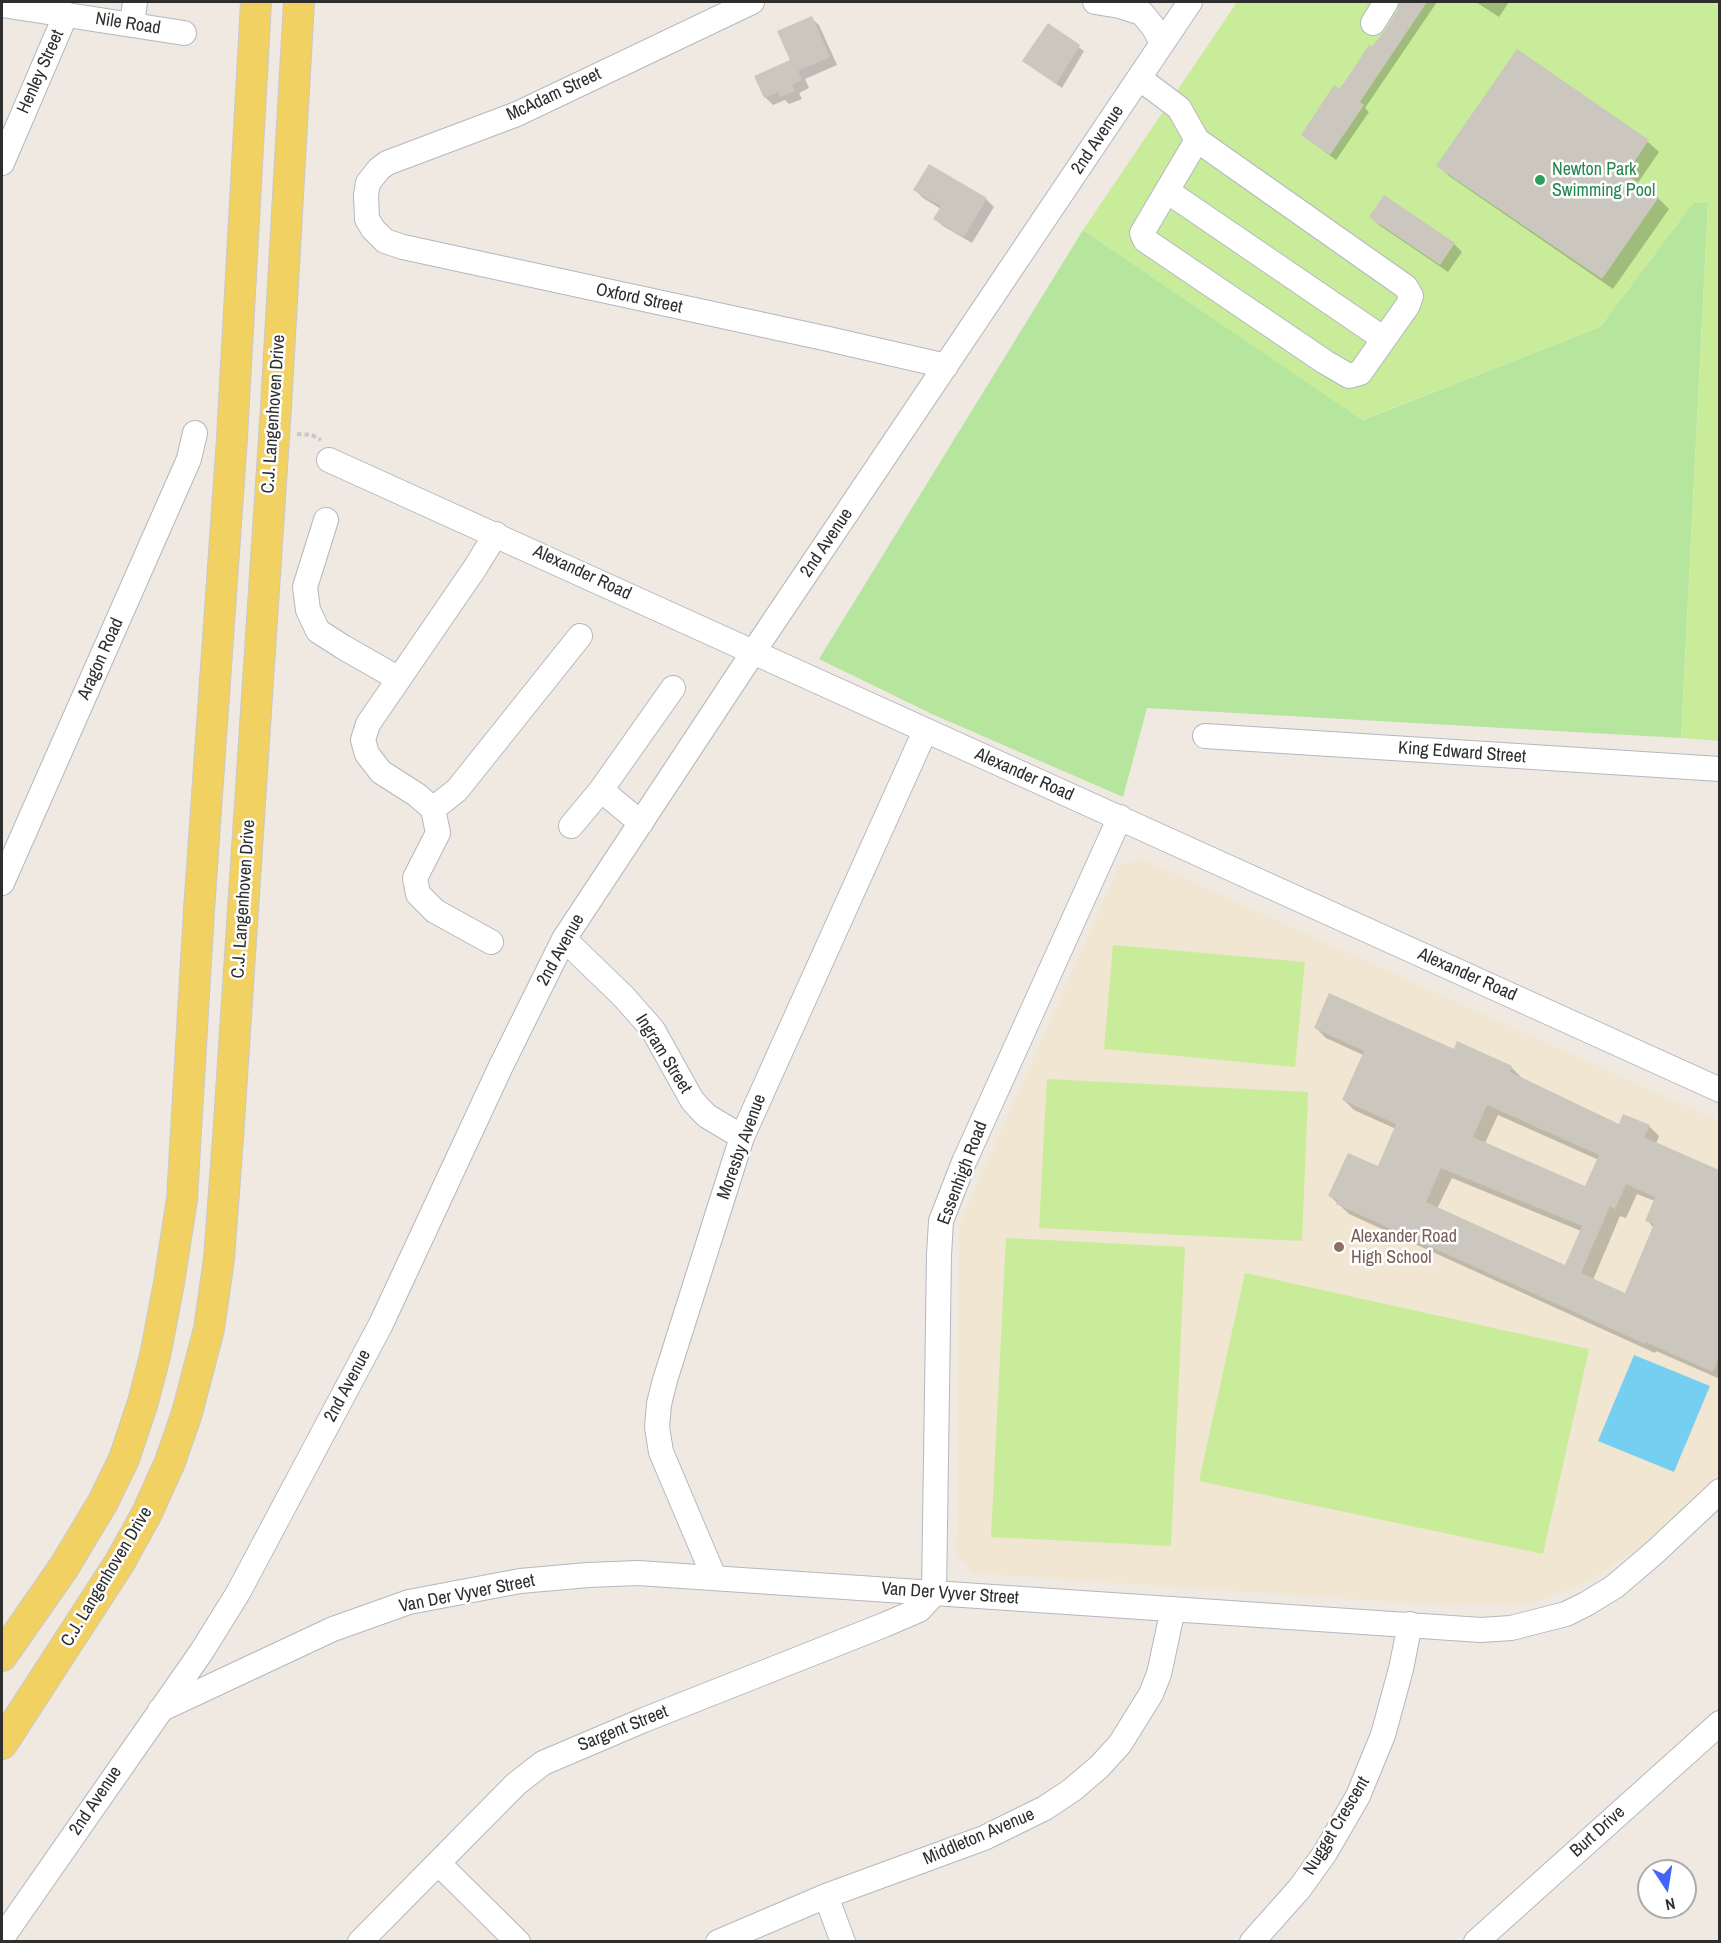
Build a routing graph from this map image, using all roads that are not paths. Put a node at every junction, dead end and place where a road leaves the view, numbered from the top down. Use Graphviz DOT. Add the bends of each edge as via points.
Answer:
graph roads {
  1 [pos="256,2"];
  2 [pos="299,2"];
  3 [pos="752,2"];
  4 [pos="1095,2"];
  5 [pos="1190,2"];
  6 [pos="1386,2"];
  7 [pos="2,5"];
  8 [pos="1133,5"];
  9 [pos="133,13"];
  10 [pos="66,14"];
  11 [pos="1373,22"];
  12 [pos="184,33"];
  13 [pos="1162,43"];
  14 [pos="1139,78"];
  15 [pos="1197,140"];
  16 [pos="2,163"];
  17 [pos="1167,191"];
  18 [pos="366,195"];
  19 [pos="1384,339"];
  20 [pos="946,366"];
  21 [pos="195,433"];
  22 [pos="329,460"];
  23 [pos="326,520"];
  24 [pos="496,534"];
  25 [pos="580,636"];
  26 [pos="754,651"];
  27 [pos="399,679"];
  28 [pos="673,688"];
  29 [pos="925,731"];
  30 [pos="1205,736"];
  31 [pos="1719,769"];
  32 [pos="601,790"];
  33 [pos="433,809"];
  34 [pos="1120,817"];
  35 [pos="641,823"];
  36 [pos="571,826"];
  37 [pos="2,883"];
  38 [pos="564,939"];
  39 [pos="491,942"];
  40 [pos="1719,1090"];
  41 [pos="742,1137"];
  42 [pos="1719,1491"];
  43 [pos="714,1577"];
  44 [pos="934,1594"];
  45 [pos="1173,1609"];
  46 [pos="1410,1624"];
  47 [pos="2,1656"];
  48 [pos="160,1710"];
  49 [pos="1719,1722"];
  50 [pos="2,1744"];
  51 [pos="438,1863"];
  52 [pos="826,1896"];
  53 [pos="2,1938"];
  54 [pos="360,1941"];
  55 [pos="518,1941"];
  56 [pos="718,1941"];
  57 [pos="843,1941"];
  58 [pos="1252,1941"];
  59 [pos="1476,1941"];
  1 -- 47 [label="main road" via="233,426 182,1199 153,1365 124,1459 82,1538"];
  2 -- 50 [label="main road, C.J. Langenhoven Drive" via="230,1114 219,1259 208,1329 187,1413 147,1513 120,1562"];
  3 -- 18 [label="street, McAdam Street" via="517,114 387,164 368,183"];
  4 -- 8 [label="street"];
  5 -- 13 [label="street, 2nd Avenue"];
  6 -- 11 [label="street"];
  7 -- 10 [label="street, Nile Road"];
  8 -- 13 [label="street" via="1143,13"];
  9 -- 10 [label="street, Nile Road"];
  9 -- 12 [label="street, Nile Road"];
  10 -- 16 [label="street, Henley Street"];
  13 -- 14 [label="street, 2nd Avenue"];
  14 -- 15 [label="street" via="1179,108"];
  14 -- 20 [label="street, 2nd Avenue"];
  15 -- 17 [label="street"];
  15 -- 19 [label="street" via="1406,287 1411,296 1408,305"];
  17 -- 19 [label="street"];
  17 -- 19 [label="street" via="1142,233 1145,240 1349,376 1360,373"];
  18 -- 20 [label="street, Oxford Street" via="367,219 373,229 385,241 403,247"];
  20 -- 26 [label="street, 2nd Avenue"];
  21 -- 37 [label="street, Aragon Road" via="189,459"];
  22 -- 24 [label="street, Alexander Road"];
  23 -- 27 [label="street" via="306,587 308,610 318,630"];
  24 -- 26 [label="street, Alexander Road"];
  24 -- 27 [label="street"];
  25 -- 33 [label="street" via="457,790"];
  26 -- 29 [label="street, Alexander Road"];
  26 -- 35 [label="street, 2nd Avenue"];
  27 -- 33 [label="street" via="368,724 363,740 367,754 381,772"];
  28 -- 32 [label="street"];
  29 -- 34 [label="street, Alexander Road"];
  29 -- 41 [label="street, Moresby Avenue"];
  30 -- 31 [label="street, King Edward Street"];
  32 -- 35 [label="street"];
  32 -- 36 [label="street"];
  33 -- 39 [label="street" via="438,832 416,878 418,894 435,911"];
  34 -- 40 [label="street, Alexander Road"];
  34 -- 44 [label="street, Essenhigh Road" via="941,1221"];
  35 -- 38 [label="street, 2nd Avenue"];
  38 -- 41 [label="street, Ingram Street" via="653,1030 699,1108"];
  38 -- 48 [label="street, 2nd Avenue" via="381,1324 238,1593"];
  41 -- 43 [label="street, Moresby Avenue" via="665,1380 657,1427 668,1472"];
  42 -- 46 [label="street, Van Der Vyver Street" via="1614,1587 1566,1614 1510,1628 1481,1630"];
  43 -- 44 [label="street, Van Der Vyver Street"];
  43 -- 48 [label="street, Van Der Vyver Street" via="588,1575 520,1581 409,1602 333,1629"];
  44 -- 45 [label="street, Van Der Vyver Street"];
  44 -- 51 [label="street, Sargent Street" via="919,1610 893,1622 543,1763 516,1784"];
  45 -- 46 [label="street, Van Der Vyver Street"];
  45 -- 52 [label="street, Middleton Avenue" via="1151,1694 1120,1744 1072,1790 984,1838"];
  46 -- 58 [label="street, Nugget Crescent" via="1383,1735 1358,1796 1300,1888"];
  48 -- 53 [label="street, 2nd Avenue"];
  49 -- 59 [label="street, Burt Drive"];
  51 -- 54 [label="street, Sargent Street"];
  51 -- 55 [label="street"];
  52 -- 56 [label="street, Middleton Avenue"];
  52 -- 57 [label="street"];
}
